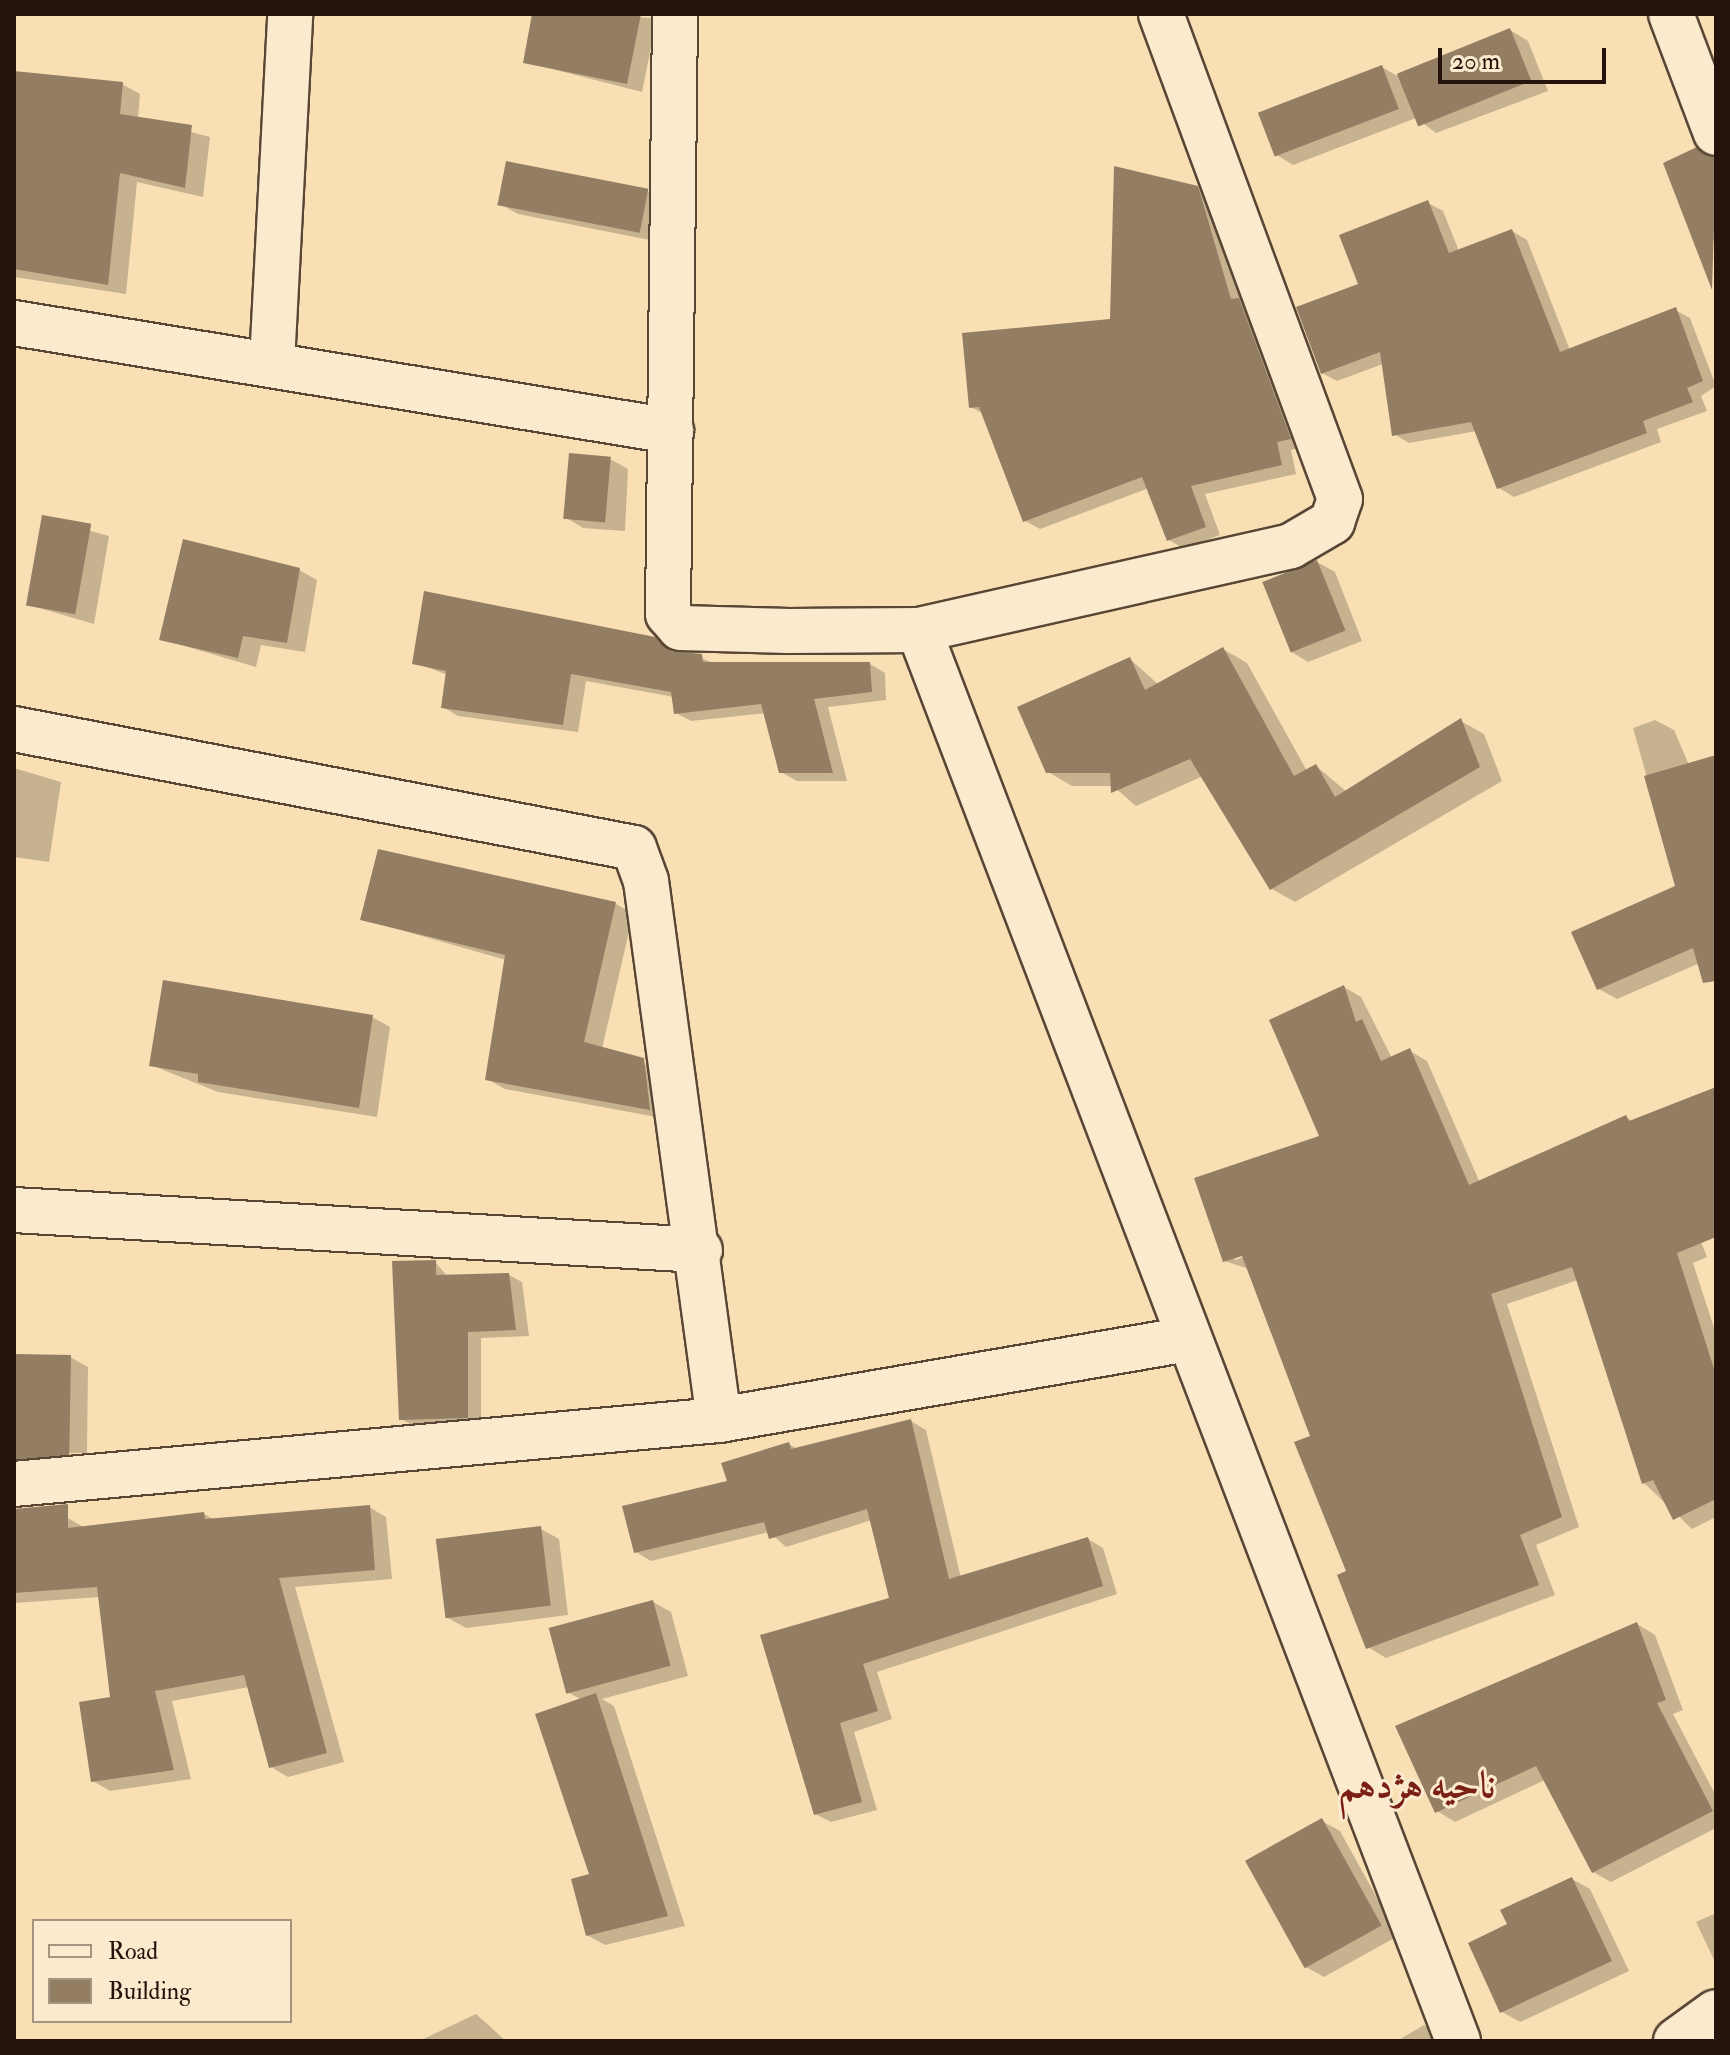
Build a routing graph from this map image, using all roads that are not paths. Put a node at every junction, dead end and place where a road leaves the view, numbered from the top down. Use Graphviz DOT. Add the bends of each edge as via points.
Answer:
graph roads {
  1 [pos="290,14"];
  2 [pos="675,14"];
  3 [pos="1161,14"];
  4 [pos="1671,14"];
  5 [pos="1716,133"];
  6 [pos="14,323"];
  7 [pos="272,363"];
  8 [pos="671,431"];
  9 [pos="919,630"];
  10 [pos="14,729"];
  11 [pos="14,1210"];
  12 [pos="700,1250"];
  13 [pos="1186,1339"];
  14 [pos="719,1420"];
  15 [pos="14,1484"];
  16 [pos="1716,2012"];
  17 [pos="1458,2041"];
  18 [pos="1676,2041"];
  1 -- 7 [label="street"];
  2 -- 8 [label="street"];
  3 -- 9 [label="street" via="1340,499 1332,522 1291,546"];
  4 -- 5 [label="street"];
  6 -- 7 [label="street"];
  7 -- 8 [label="street"];
  8 -- 9 [label="street" via="668,614 680,628"];
  9 -- 13 [label="street"];
  10 -- 12 [label="street" via="634,848 646,881"];
  11 -- 12 [label="street"];
  12 -- 14 [label="street"];
  13 -- 14 [label="street"];
  13 -- 17 [label="street"];
  14 -- 15 [label="street"];
  16 -- 18 [label="street"];
}
